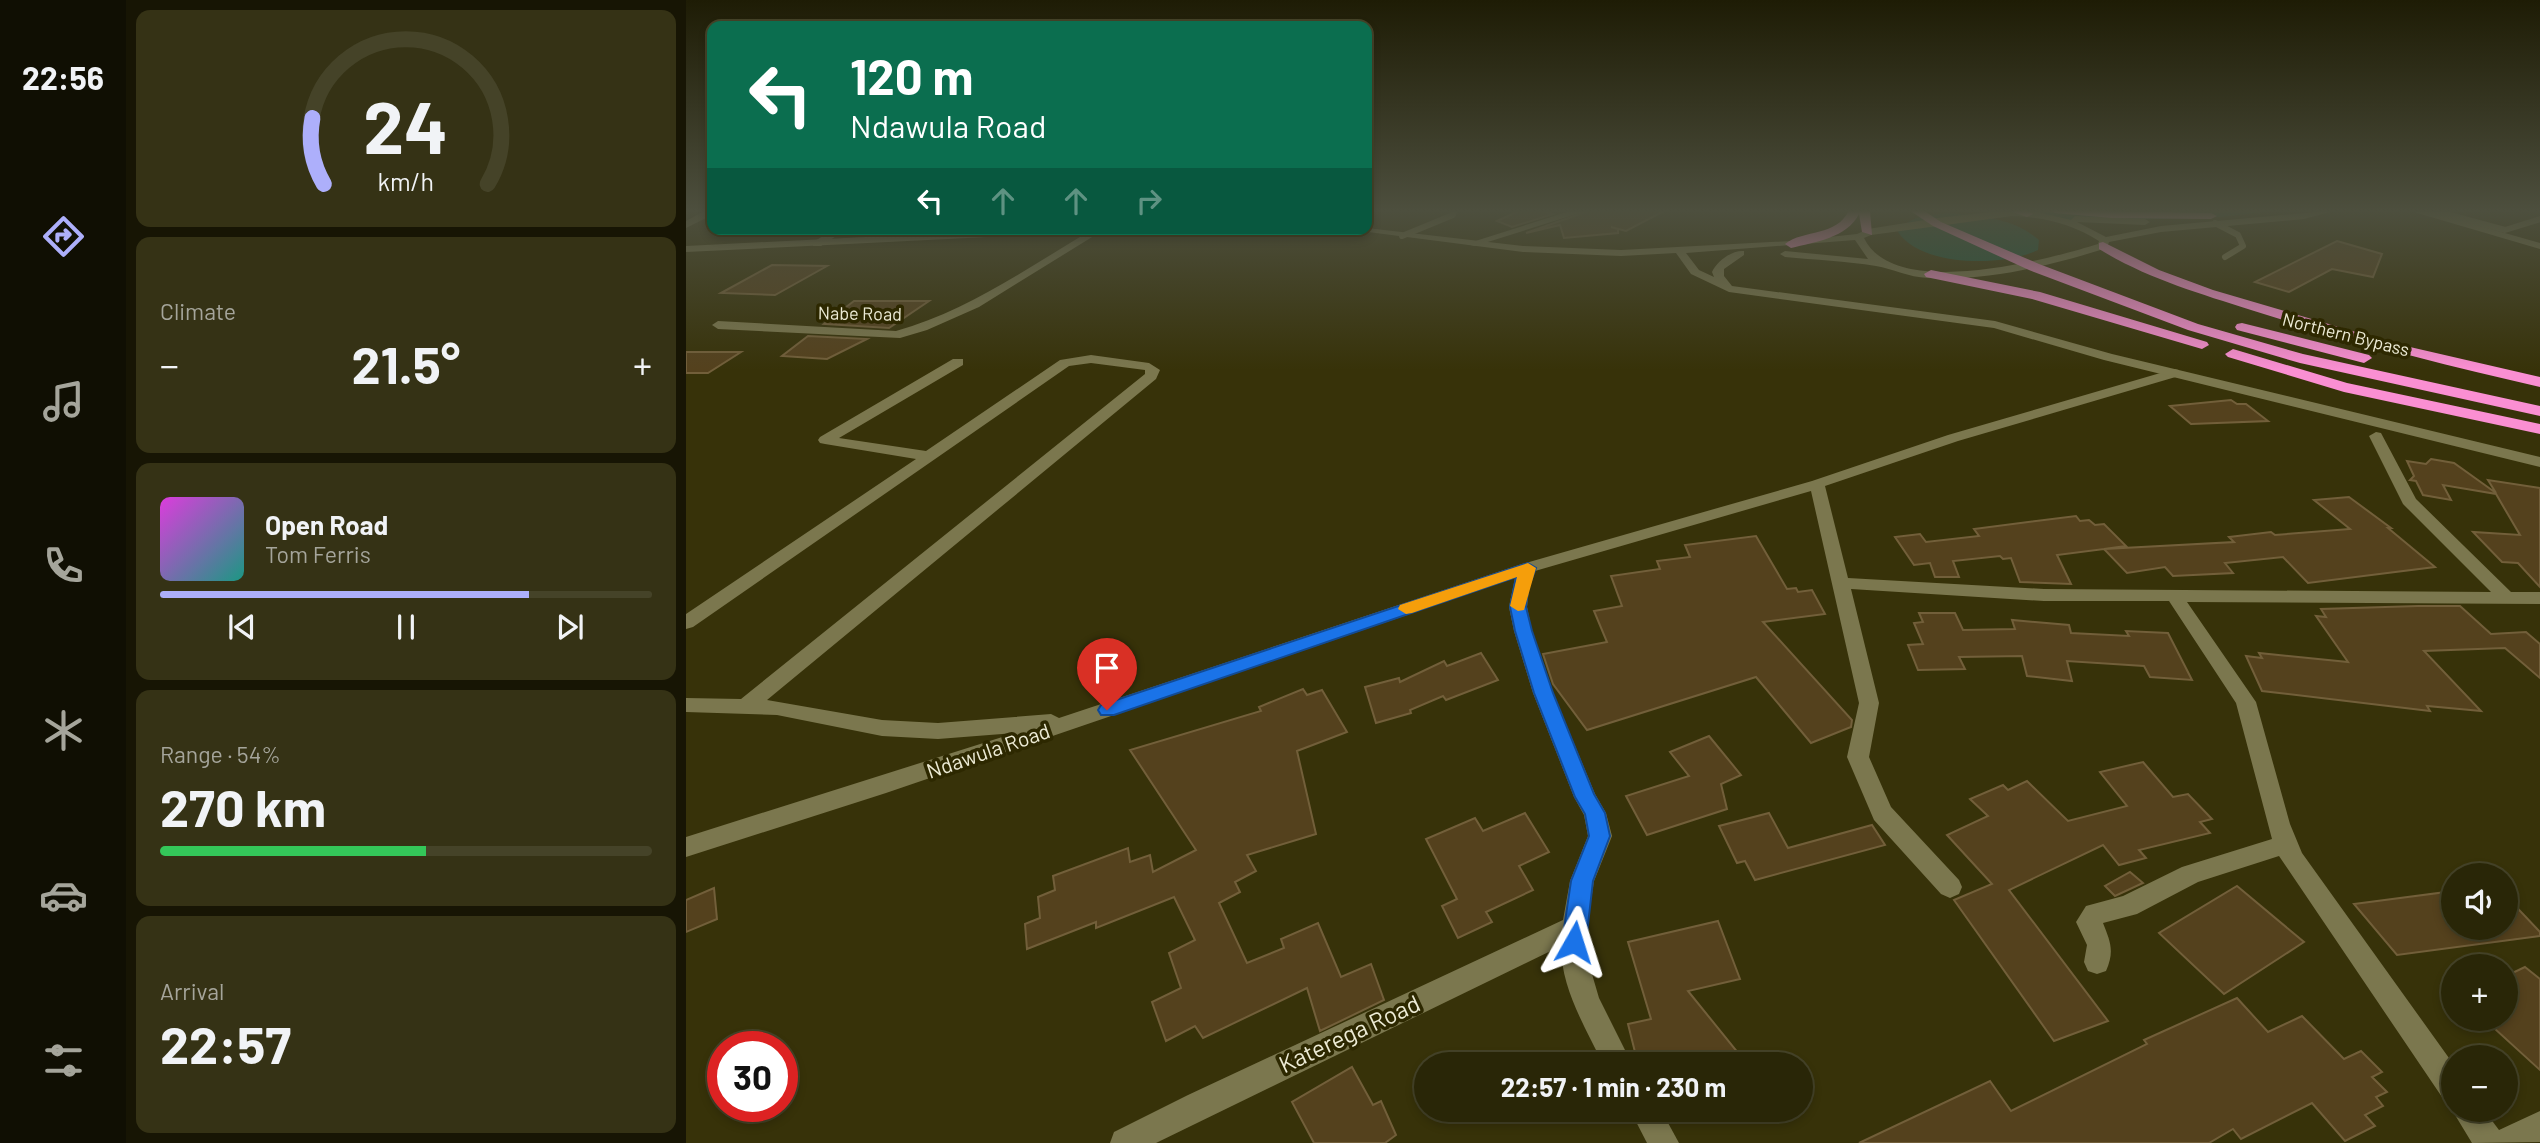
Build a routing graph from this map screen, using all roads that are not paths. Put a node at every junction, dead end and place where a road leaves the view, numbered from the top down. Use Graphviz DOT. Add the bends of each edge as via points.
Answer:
graph roads {
  1 [pos="1042,263"];
  2 [pos="1688,263"];
  3 [pos="1723,263"];
  4 [pos="1880,263"];
  5 [pos="2025,263"];
  6 [pos="2038,263"];
  7 [pos="2058,263"];
  8 [pos="2138,263"];
  9 [pos="1931,274"];
  10 [pos="1729,289"];
  11 [pos="718,324"];
  12 [pos="958,362"];
  13 [pos="2174,373"];
  14 [pos="2539,382"];
  15 [pos="2540,398"];
  16 [pos="2540,411"];
  17 [pos="2540,429"];
  18 [pos="2376,436"];
  19 [pos="928,456"];
  20 [pos="2540,462"];
  21 [pos="1817,484"];
  22 [pos="1528,568"];
  23 [pos="1840,583"];
  24 [pos="2175,597"];
  25 [pos="2506,597"];
  26 [pos="2540,598"];
  27 [pos="686,623"];
  28 [pos="686,705"];
  29 [pos="747,706"];
  30 [pos="1081,719"];
  31 [pos="2287,844"];
  32 [pos="686,847"];
  33 [pos="1950,887"];
  34 [pos="1574,927"];
  35 [pos="2097,962"];
  36 [pos="1612,1052"];
  37 [pos="2441,1071"];
  38 [pos="1652,1122"];
  39 [pos="2475,1122"];
  40 [pos="2540,1126"];
  41 [pos="1125,1143"];
  42 [pos="1664,1143"];
  43 [pos="2490,1143"];
  44 [pos="2505,1143"];
  1 -- 11 [label="street, Nabe Road" via="1004,290 915,331 896,335"];
  2 -- 10 [label="street" via="1695,272"];
  3 -- 10 [label="street" via="1718,278"];
  4 -- 9 [label="street"];
  5 -- 16 [label="highway, Northern Bypass" via="2193,327 2300,358"];
  6 -- 9 [label="street"];
  7 -- 15 [label="highway, Northern Bypass" via="2144,298 2307,344"];
  8 -- 14 [label="highway" via="2160,276 2251,306 2444,361"];
  9 -- 17 [label="highway" via="2035,295 2344,387"];
  10 -- 13 [label="street" via="1995,325"];
  12 -- 19 [label="street" via="825,440"];
  13 -- 20 [label="street"];
  13 -- 21 [label="street, Ndawula Road" via="1953,438"];
  18 -- 25 [label="street" via="2409,501"];
  19 -- 27 [label="street"];
  19 -- 29 [label="street" via="1065,363 1091,359 1153,370"];
  21 -- 22 [label="street, Ndawula Road"];
  21 -- 23 [label="street"];
  22 -- 30 [label="street, Ndawula Road"];
  22 -- 34 [label="street" via="1518,607 1523,631 1600,836 1582,881"];
  23 -- 24 [label="street"];
  23 -- 33 [label="street" via="1869,703 1858,757 1882,813"];
  24 -- 25 [label="street"];
  24 -- 31 [label="street" via="2246,702"];
  25 -- 26 [label="street"];
  28 -- 29 [label="street"];
  29 -- 30 [label="street" via="882,728 938,731"];
  30 -- 32 [label="street, Ndawula Road"];
  31 -- 35 [label="street" via="2192,874 2128,906 2095,915 2089,922 2100,945"];
  31 -- 37 [label="street" via="2292,858"];
  34 -- 36 [label="street" via="1574,957 1586,1001"];
  34 -- 41 [label="street, Katerega Road"];
  38 -- 42 [label="street"];
  39 -- 43 [label="street"];
  40 -- 44 [label="street"];
}
